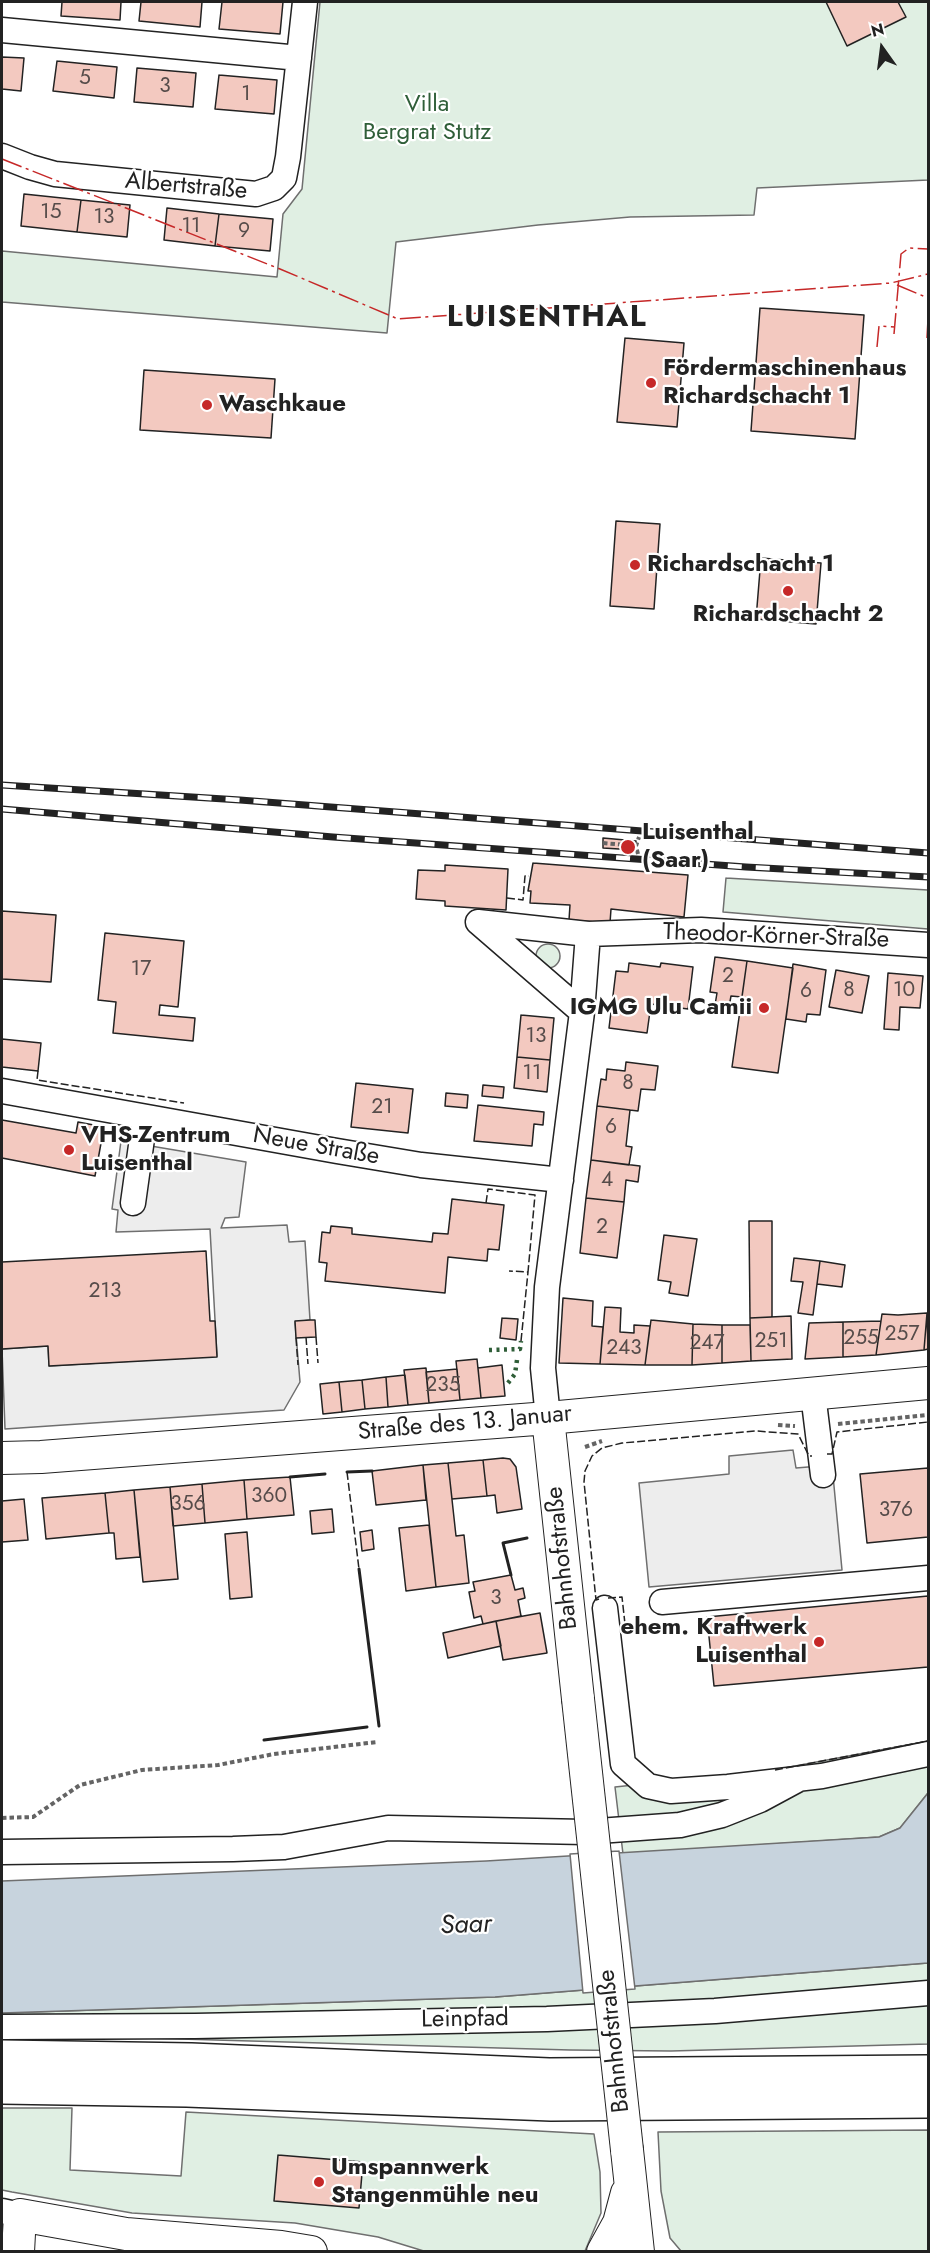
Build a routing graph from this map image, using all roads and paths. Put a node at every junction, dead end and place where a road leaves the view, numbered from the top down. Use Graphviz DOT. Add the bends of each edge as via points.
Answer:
graph roads {
  1 [pos="305,2"];
  2 [pos="2,30"];
  3 [pos="299,58"];
  4 [pos="2,156"];
  5 [pos="639,837"];
  6 [pos="603,843"];
  7 [pos="636,846"];
  8 [pos="638,854"];
  9 [pos="588,934"];
  10 [pos="928,945"];
  11 [pos="582,1012"];
  12 [pos="2,1091"];
  13 [pos="144,1117"];
  14 [pos="561,1180"];
  15 [pos="133,1203"];
  16 [pos="928,1383"];
  17 [pos="813,1394"];
  18 [pos="548,1418"];
  19 [pos="2,1458"];
  20 [pos="823,1475"];
  21 [pos="928,1578"];
  22 [pos="662,1602"];
  23 [pos="604,1608"];
  24 [pos="377,1742"];
  25 [pos="928,1754"];
  26 [pos="799,1779"];
  27 [pos="2,1818"];
  28 [pos="2,1851"];
  29 [pos="928,1993"];
  30 [pos="2,2027"];
  31 [pos="2,2057"];
  32 [pos="928,2072"];
  33 [pos="2,2087"];
  34 [pos="928,2101"];
  35 [pos="631,2181"];
  36 [pos="11,2213"];
  37 [pos="18,2252"];
  38 [pos="311,2252"];
  39 [pos="603,2252"];
  40 [pos="638,2252"];
  1 -- 3 [label="street, Albertstraße"];
  2 -- 3 [label="street"];
  3 -- 4 [label="street, Albertstraße" via="285,178 274,189 256,194 66,175 30,168"];
  5 -- 7 [label="path"];
  6 -- 7 [label="path"];
  7 -- 8 [label="path"];
  9 -- 10 [label="street, Theodor-Körner-Straße" via="701,930"];
  9 -- 11 [label="street, Bahnhofstraße"];
  9 -- 11 [label="street, Theodor-Körner-Straße" via="478,922"];
  11 -- 14 [label="street, Bahnhofstraße"];
  12 -- 13 [label="street, Neue Straße"];
  13 -- 14 [label="street, Neue Straße" via="422,1165"];
  13 -- 15 [label="street"];
  14 -- 18 [label="street, Bahnhofstraße" via="543,1356"];
  16 -- 17 [label="main road, Straße des 13. Januar"];
  17 -- 18 [label="main road, Straße des 13. Januar"];
  17 -- 20 [label="street"];
  18 -- 19 [label="main road, Straße des 13. Januar"];
  18 -- 35 [label="main road, Bahnhofstraße, bridge"];
  21 -- 22 [label="street"];
  23 -- 26 [label="street" via="623,1764 648,1786 671,1791"];
  24 -- 27 [label="path" via="218,1765 142,1770 80,1785 33,1817"];
  25 -- 26 [label="street"];
  26 -- 28 [label="street" via="722,1815 680,1825 585,1832 388,1828 284,1847"];
  29 -- 30 [label="street, Leinpfad" via="715,2011 547,2019"];
  31 -- 32 [label="highway" via="190,2060 549,2075"];
  33 -- 34 [label="highway" via="551,2104"];
  35 -- 39 [label="main road, Bahnhofstraße" via="619,2223"];
  35 -- 40 [label="main road, Bahnhofstraße"];
  36 -- 37 [label="main road"];
  36 -- 38 [label="main road" via="126,2234"];
}
